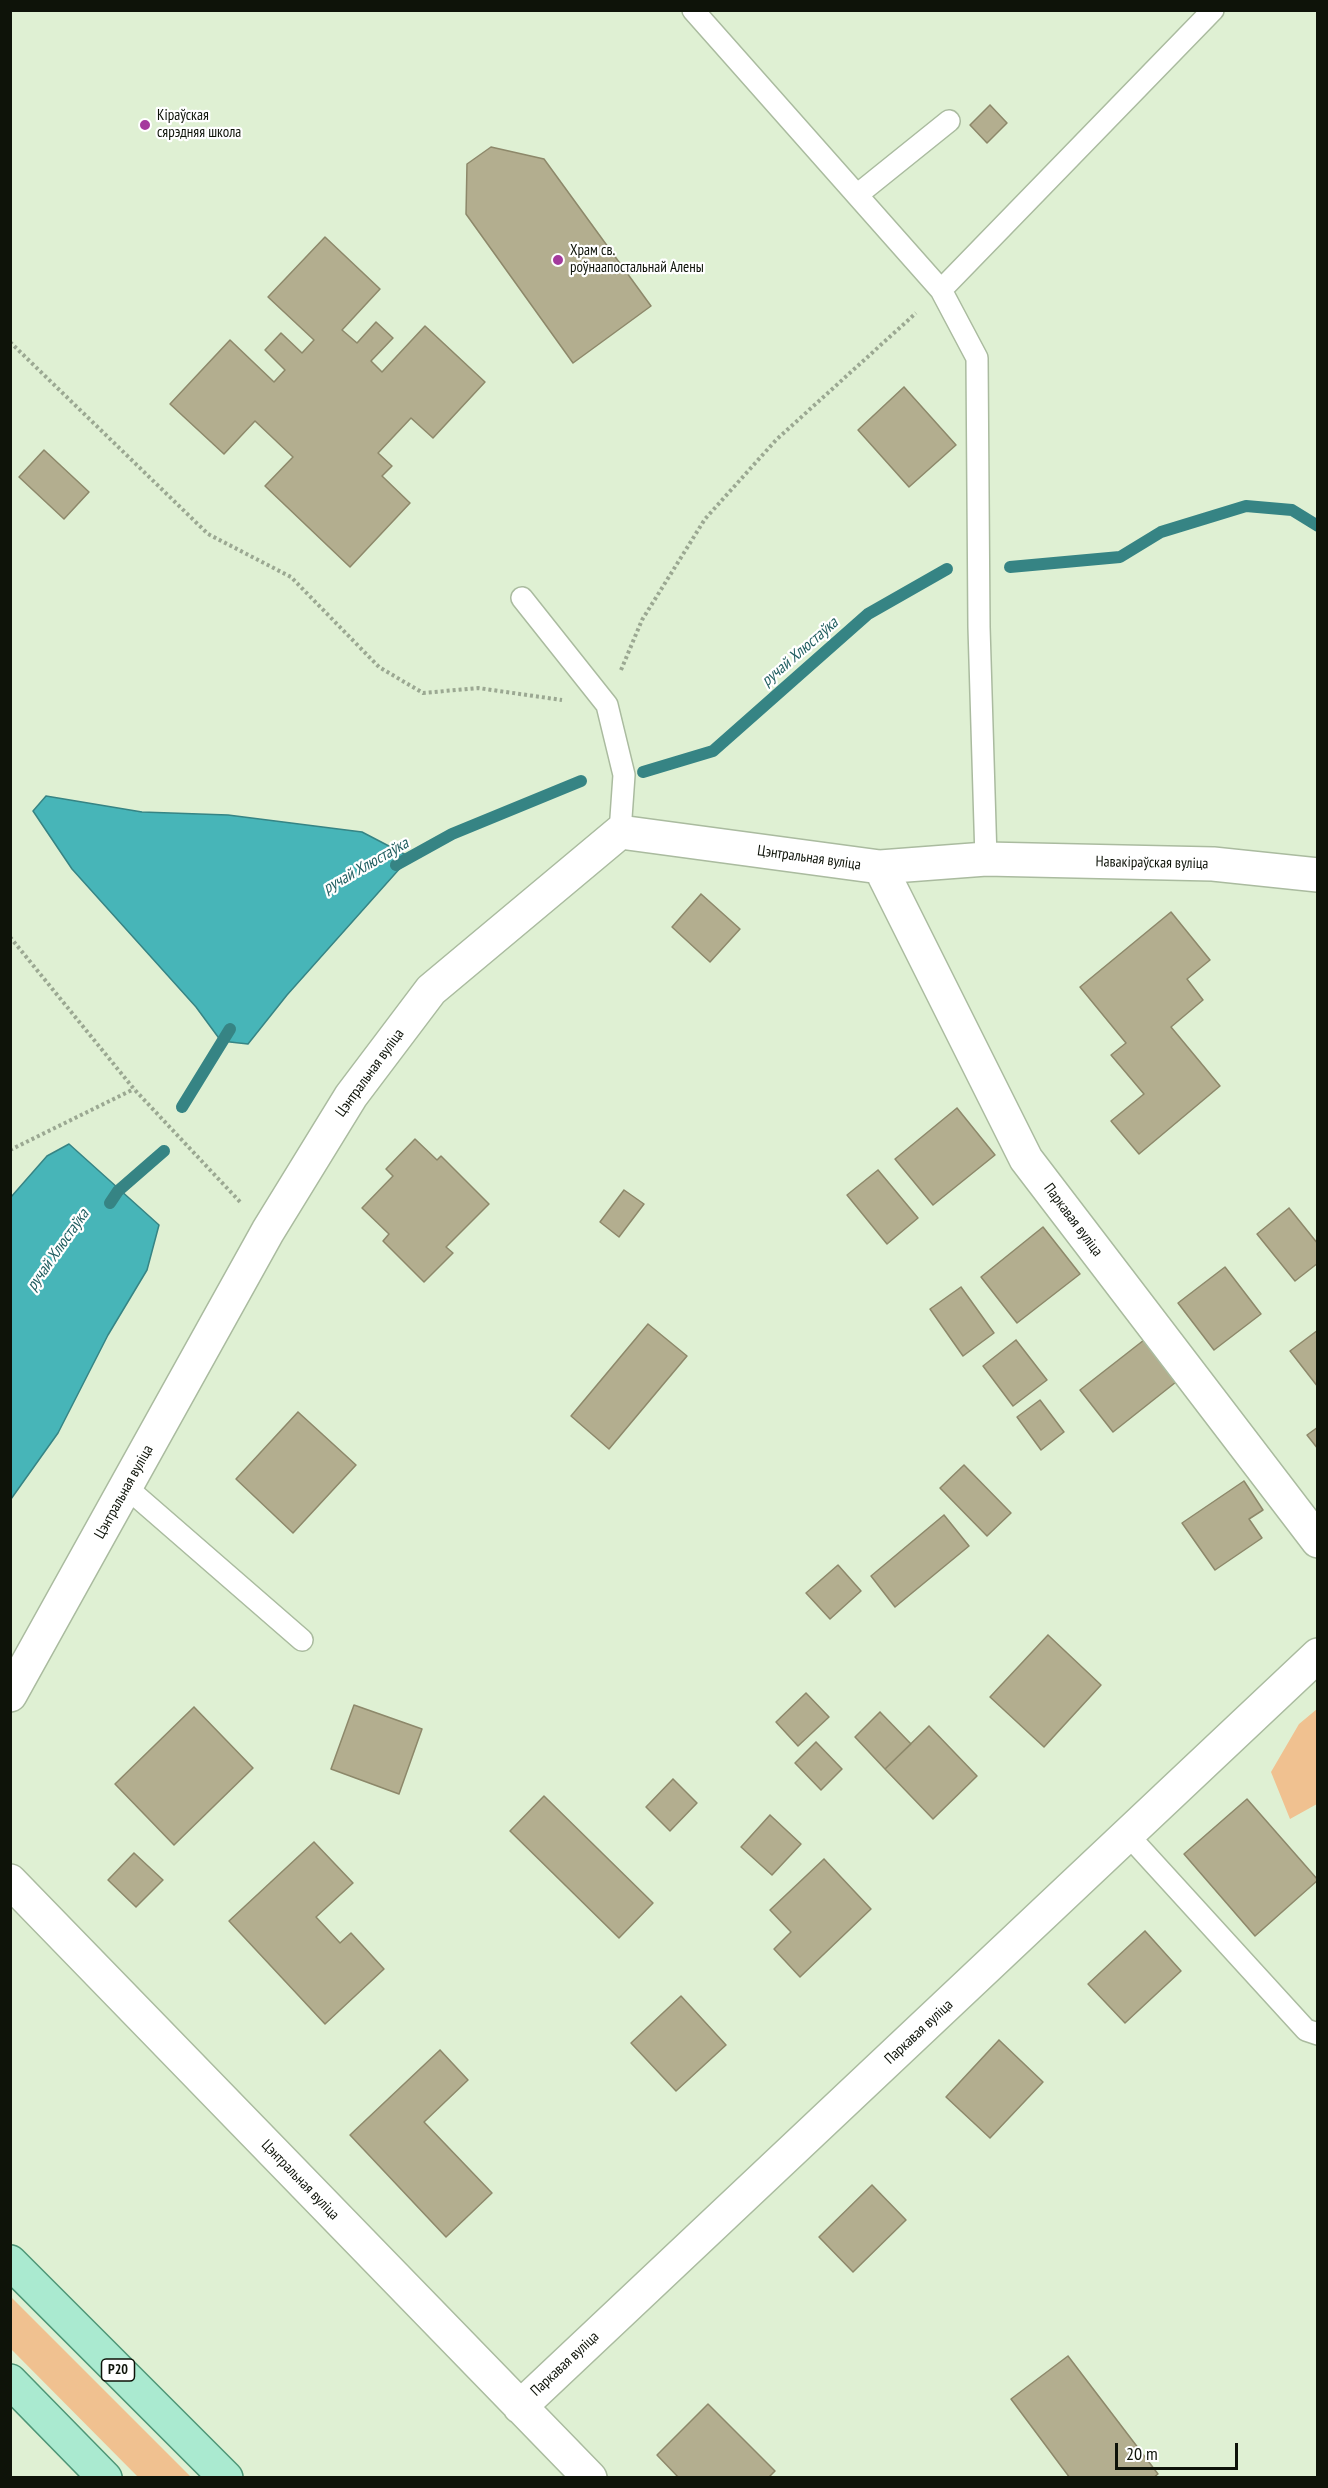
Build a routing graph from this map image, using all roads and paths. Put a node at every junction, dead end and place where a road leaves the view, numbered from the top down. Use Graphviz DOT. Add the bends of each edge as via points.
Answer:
graph roads {
  1 [pos="693,10"];
  2 [pos="1213,10"];
  3 [pos="949,121"];
  4 [pos="856,195"];
  5 [pos="941,290"];
  6 [pos="10,342"];
  7 [pos="522,598"];
  8 [pos="607,705"];
  9 [pos="620,832"];
  10 [pos="986,859"];
  11 [pos="880,867"];
  12 [pos="1317,875"];
  13 [pos="10,937"];
  14 [pos="134,1089"];
  15 [pos="10,1150"];
  16 [pos="268,1231"];
  17 [pos="126,1487"];
  18 [pos="1317,1541"];
  19 [pos="302,1640"];
  20 [pos="1317,1655"];
  21 [pos="10,1695"];
  22 [pos="1128,1835"];
  23 [pos="10,1881"];
  24 [pos="1317,2034"];
  25 [pos="10,2262"];
  26 [pos="10,2381"];
  27 [pos="520,2407"];
  28 [pos="105,2478"];
  29 [pos="226,2478"];
  30 [pos="590,2478"];
  1 -- 4 [label="lane"];
  2 -- 5 [label="lane"];
  3 -- 4 [label="lane"];
  4 -- 5 [label="lane"];
  5 -- 8 [label="path" via="776,440 705,519 642,620"];
  5 -- 10 [label="lane" via="977,358"];
  6 -- 8 [label="path" via="208,534 291,577 379,667 423,693 478,688"];
  7 -- 8 [label="lane"];
  8 -- 9 [label="lane" via="624,775"];
  9 -- 11 [label="street, Цэнтральная вуліца"];
  9 -- 16 [label="street, Цэнтральная вуліца" via="431,990 351,1096"];
  10 -- 11 [label="street, Цэнтральная вуліца"];
  10 -- 12 [label="street, Навакіраўская вуліца" via="1213,864"];
  11 -- 18 [label="street, Паркавая вуліца" via="1026,1159"];
  13 -- 14 [label="path"];
  14 -- 15 [label="path"];
  14 -- 16 [label="path"];
  16 -- 17 [label="street, Цэнтральная вуліца"];
  17 -- 19 [label="lane"];
  17 -- 21 [label="street, Цэнтральная вуліца"];
  20 -- 22 [label="street, Паркавая вуліца"];
  22 -- 24 [label="lane" via="1306,2030"];
  22 -- 27 [label="street, Паркавая вуліца"];
  23 -- 27 [label="street, Цэнтральная вуліца"];
  25 -- 29 [label="main road, Р20"];
  26 -- 28 [label="main road"];
  27 -- 30 [label="street, Цэнтральная вуліца"];
}
